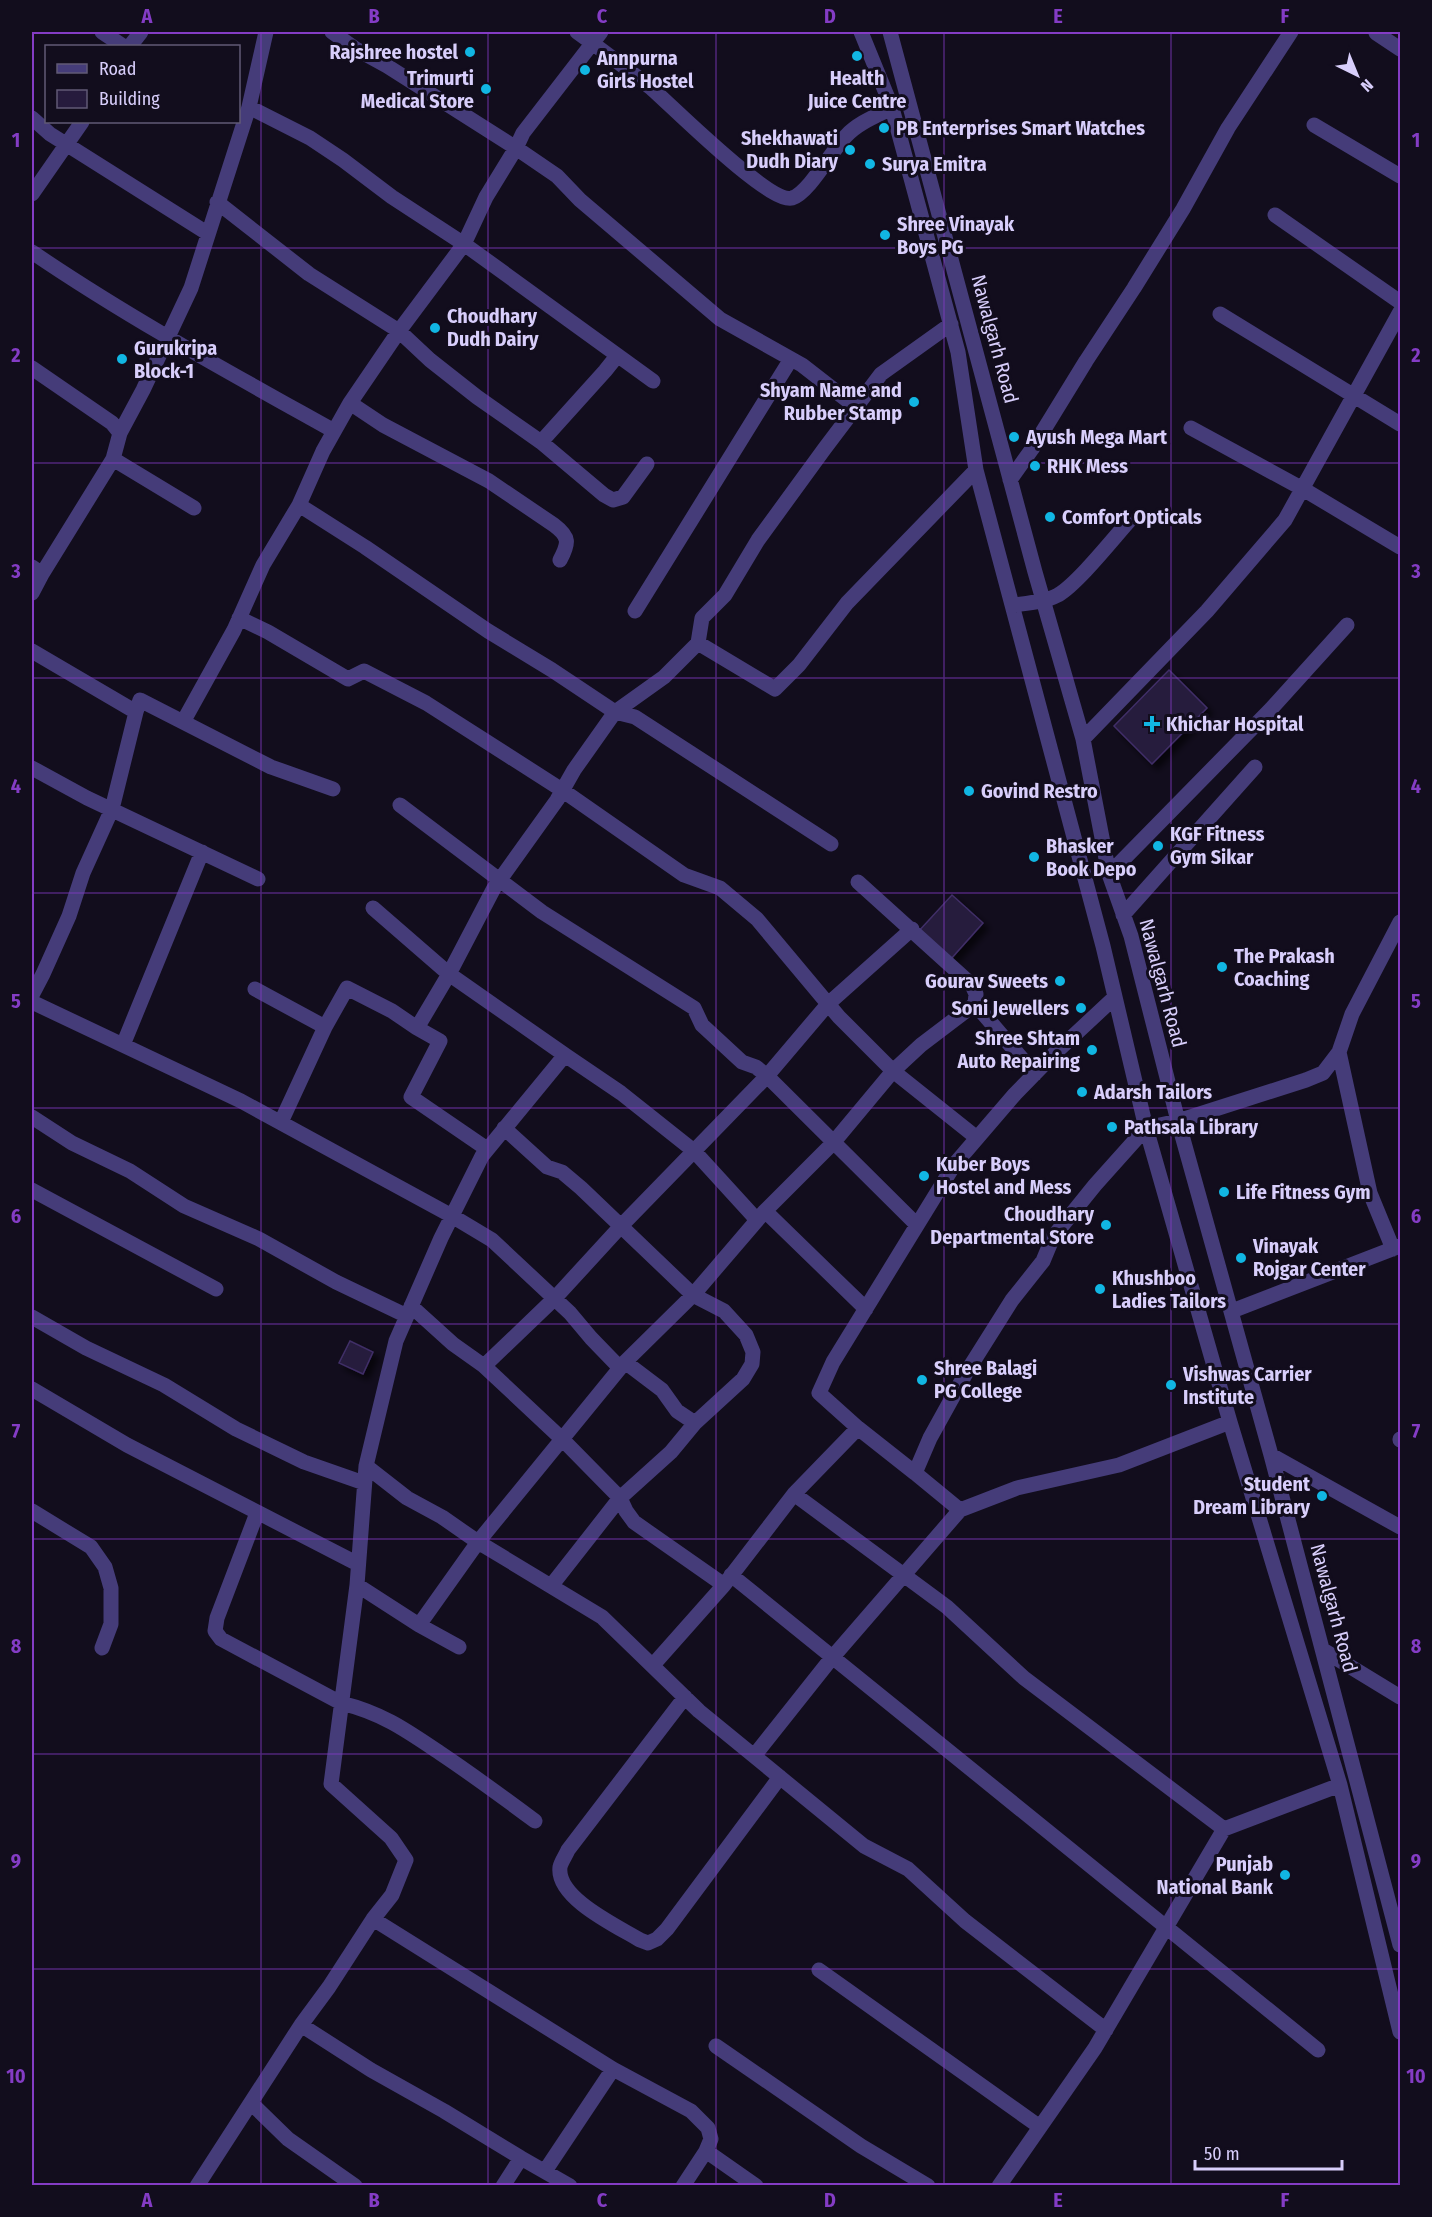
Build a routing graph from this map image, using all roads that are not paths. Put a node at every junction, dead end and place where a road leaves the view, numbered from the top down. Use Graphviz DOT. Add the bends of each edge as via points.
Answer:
graph roads {
  1 [pos="102,32"];
  2 [pos="141,32"];
  3 [pos="266,32"];
  4 [pos="332,32"];
  5 [pos="577,32"];
  6 [pos="861,32"];
  7 [pos="890,32"];
  8 [pos="1291,32"];
  9 [pos="1376,33"];
  10 [pos="596,37"];
  11 [pos="122,45"];
  12 [pos="131,45"];
  13 [pos="1401,49"];
  14 [pos="249,107"];
  15 [pos="892,108"];
  16 [pos="32,118"];
  17 [pos="240,120"];
  18 [pos="81,123"];
  19 [pos="237,124"];
  20 [pos="1314,125"];
  21 [pos="67,145"];
  22 [pos="516,148"];
  23 [pos="1401,176"];
  24 [pos="32,194"];
  25 [pos="217,202"];
  26 [pos="1275,215"];
  27 [pos="207,234"];
  28 [pos="464,244"];
  29 [pos="32,252"];
  30 [pos="1401,302"];
  31 [pos="1401,312"];
  32 [pos="1221,314"];
  33 [pos="951,324"];
  34 [pos="399,331"];
  35 [pos="166,337"];
  36 [pos="617,356"];
  37 [pos="791,360"];
  38 [pos="32,368"];
  39 [pos="653,381"];
  40 [pos="1353,395"];
  41 [pos="350,403"];
  42 [pos="856,407"];
  43 [pos="1401,424"];
  44 [pos="1191,428"];
  45 [pos="334,431"];
  46 [pos="120,433"];
  47 [pos="541,442"];
  48 [pos="114,459"];
  49 [pos="647,464"];
  50 [pos="976,470"];
  51 [pos="1010,480"];
  52 [pos="1303,489"];
  53 [pos="299,505"];
  54 [pos="194,508"];
  55 [pos="1128,521"];
  56 [pos="1401,547"];
  57 [pos="560,560"];
  58 [pos="37,570"];
  59 [pos="32,593"];
  60 [pos="1043,601"];
  61 [pos="1013,605"];
  62 [pos="635,612"];
  63 [pos="239,618"];
  64 [pos="1347,625"];
  65 [pos="698,643"];
  66 [pos="32,651"];
  67 [pos="136,712"];
  68 [pos="615,712"];
  69 [pos="183,722"];
  70 [pos="1083,739"];
  71 [pos="1256,767"];
  72 [pos="32,768"];
  73 [pos="333,789"];
  74 [pos="562,790"];
  75 [pos="400,804"];
  76 [pos="112,809"];
  77 [pos="831,844"];
  78 [pos="202,852"];
  79 [pos="1109,874"];
  80 [pos="258,879"];
  81 [pos="500,880"];
  82 [pos="858,882"];
  83 [pos="373,908"];
  84 [pos="1123,915"];
  85 [pos="1401,922"];
  86 [pos="912,930"];
  87 [pos="449,974"];
  88 [pos="255,989"];
  89 [pos="32,995"];
  90 [pos="1114,998"];
  91 [pos="32,1002"];
  92 [pos="828,1004"];
  93 [pos="975,1004"];
  94 [pos="325,1027"];
  95 [pos="417,1028"];
  96 [pos="123,1045"];
  97 [pos="1340,1052"];
  98 [pos="566,1055"];
  99 [pos="893,1071"];
  100 [pos="1035,1074"];
  101 [pos="767,1076"];
  102 [pos="32,1118"];
  103 [pos="1178,1121"];
  104 [pos="281,1122"];
  105 [pos="504,1128"];
  106 [pos="1146,1128"];
  107 [pos="977,1138"];
  108 [pos="833,1143"];
  109 [pos="487,1149"];
  110 [pos="694,1151"];
  111 [pos="32,1190"];
  112 [pos="452,1216"];
  113 [pos="761,1216"];
  114 [pos="917,1225"];
  115 [pos="621,1226"];
  116 [pos="1397,1248"];
  117 [pos="216,1288"];
  118 [pos="693,1295"];
  119 [pos="555,1298"];
  120 [pos="866,1309"];
  121 [pos="409,1311"];
  122 [pos="1232,1311"];
  123 [pos="32,1317"];
  124 [pos="622,1365"];
  125 [pos="484,1366"];
  126 [pos="32,1389"];
  127 [pos="1230,1422"];
  128 [pos="695,1423"];
  129 [pos="858,1428"];
  130 [pos="562,1439"];
  131 [pos="1271,1455"];
  132 [pos="366,1466"];
  133 [pos="915,1473"];
  134 [pos="364,1483"];
  135 [pos="794,1494"];
  136 [pos="620,1498"];
  137 [pos="960,1510"];
  138 [pos="32,1511"];
  139 [pos="256,1513"];
  140 [pos="1401,1527"];
  141 [pos="478,1542"];
  142 [pos="358,1564"];
  143 [pos="903,1575"];
  144 [pos="727,1580"];
  145 [pos="357,1585"];
  146 [pos="551,1586"];
  147 [pos="419,1625"];
  148 [pos="459,1647"];
  149 [pos="102,1648"];
  150 [pos="1323,1650"];
  151 [pos="831,1659"];
  152 [pos="653,1665"];
  153 [pos="685,1697"];
  154 [pos="1401,1697"];
  155 [pos="341,1703"];
  156 [pos="754,1756"];
  157 [pos="780,1777"];
  158 [pos="1340,1785"];
  159 [pos="535,1821"];
  160 [pos="1224,1829"];
  161 [pos="373,1919"];
  162 [pos="1167,1929"];
  163 [pos="1401,1945"];
  164 [pos="819,1970"];
  165 [pos="301,2025"];
  166 [pos="1106,2030"];
  167 [pos="1401,2032"];
  168 [pos="716,2046"];
  169 [pos="1318,2050"];
  170 [pos="613,2069"];
  171 [pos="251,2103"];
  172 [pos="1040,2127"];
  173 [pos="706,2151"];
  174 [pos="521,2158"];
  175 [pos="545,2171"];
  176 [pos="347,2183"];
  177 [pos="1004,2184"];
  178 [pos="196,2186"];
  179 [pos="503,2186"];
  180 [pos="570,2186"];
  181 [pos="683,2186"];
  182 [pos="756,2186"];
  183 [pos="928,2186"];
  1 -- 11 [label="street"];
  2 -- 12 [label="street"];
  3 -- 14 [label="street"];
  4 -- 22 [label="street"];
  5 -- 10 [label="street"];
  6 -- 15 [label="street"];
  7 -- 51 [label="street, Nawalgarh Road"];
  8 -- 51 [label="street"];
  9 -- 13 [label="street"];
  10 -- 15 [label="street" via="762,186 780,197 798,194 845,136"];
  10 -- 22 [label="street" via="523,133"];
  14 -- 17 [label="street"];
  14 -- 28 [label="street" via="310,138"];
  15 -- 33 [label="street"];
  16 -- 21 [label="street"];
  18 -- 21 [label="street"];
  19 -- 25 [label="street"];
  20 -- 23 [label="street"];
  21 -- 24 [label="street"];
  21 -- 27 [label="street"];
  22 -- 28 [label="street" via="486,197"];
  22 -- 37 [label="street" via="556,176 720,319"];
  25 -- 27 [label="street"];
  25 -- 34 [label="street" via="309,274"];
  26 -- 30 [label="street"];
  27 -- 35 [label="street" via="191,288"];
  28 -- 34 [label="street"];
  28 -- 36 [label="street"];
  29 -- 35 [label="street"];
  31 -- 40 [label="street"];
  32 -- 40 [label="street"];
  33 -- 42 [label="street" via="881,374"];
  33 -- 50 [label="street"];
  34 -- 41 [label="street"];
  34 -- 47 [label="street" via="477,397"];
  35 -- 45 [label="street"];
  35 -- 46 [label="street"];
  36 -- 39 [label="street"];
  36 -- 47 [label="street"];
  37 -- 42 [label="street"];
  37 -- 62 [label="street"];
  38 -- 46 [label="street" via="112,423"];
  40 -- 43 [label="street"];
  40 -- 52 [label="street"];
  41 -- 45 [label="street"];
  41 -- 57 [label="street" via="383,425 489,481 554,525 567,541"];
  42 -- 65 [label="street" via="758,540 724,595 702,618"];
  44 -- 52 [label="street"];
  45 -- 53 [label="street"];
  46 -- 48 [label="street"];
  47 -- 49 [label="street" via="613,500 623,497"];
  48 -- 54 [label="street"];
  48 -- 58 [label="street"];
  50 -- 61 [label="street"];
  50 -- 65 [label="street" via="848,603 800,665 775,689"];
  51 -- 60 [label="street, Nawalgarh Road"];
  52 -- 56 [label="street"];
  52 -- 70 [label="street" via="1285,520 1207,611"];
  53 -- 63 [label="street" via="263,564"];
  53 -- 68 [label="street"];
  55 -- 60 [label="street" via="1060,594"];
  58 -- 59 [label="street"];
  60 -- 61 [label="street"];
  60 -- 70 [label="street, Nawalgarh Road"];
  61 -- 90 [label="street"];
  63 -- 69 [label="street"];
  63 -- 74 [label="street" via="348,679 364,670 426,703"];
  64 -- 79 [label="street" via="1271,709"];
  65 -- 68 [label="street" via="664,677"];
  66 -- 67 [label="street"];
  67 -- 69 [label="street" via="140,700"];
  67 -- 76 [label="street"];
  68 -- 74 [label="street"];
  68 -- 77 [label="street" via="635,717"];
  69 -- 73 [label="street" via="271,767"];
  70 -- 79 [label="street, Nawalgarh Road"];
  71 -- 84 [label="street"];
  72 -- 76 [label="street"];
  74 -- 81 [label="street"];
  74 -- 92 [label="street" via="684,874 720,888 757,920"];
  75 -- 81 [label="street"];
  76 -- 78 [label="street"];
  76 -- 89 [label="street"];
  78 -- 80 [label="street"];
  78 -- 96 [label="street"];
  79 -- 84 [label="street, Nawalgarh Road"];
  81 -- 87 [label="street"];
  81 -- 101 [label="street" via="542,912 694,1008 702,1025 734,1055"];
  82 -- 86 [label="street"];
  83 -- 87 [label="street"];
  84 -- 103 [label="street, Nawalgarh Road"];
  85 -- 97 [label="street" via="1352,1014"];
  86 -- 92 [label="street"];
  86 -- 93 [label="street" via="972,985"];
  87 -- 95 [label="street"];
  87 -- 98 [label="street"];
  88 -- 94 [label="street"];
  90 -- 100 [label="street"];
  90 -- 106 [label="street"];
  91 -- 96 [label="street"];
  92 -- 99 [label="street"];
  92 -- 101 [label="street"];
  93 -- 99 [label="street"];
  93 -- 100 [label="street"];
  94 -- 95 [label="street" via="347,988"];
  94 -- 104 [label="street"];
  95 -- 109 [label="street" via="440,1041 411,1097"];
  96 -- 104 [label="street"];
  97 -- 103 [label="street" via="1323,1072 1306,1080"];
  97 -- 116 [label="street" via="1370,1193"];
  98 -- 105 [label="street"];
  98 -- 110 [label="street"];
  99 -- 107 [label="street"];
  99 -- 108 [label="street"];
  100 -- 107 [label="street"];
  101 -- 108 [label="street"];
  101 -- 110 [label="street"];
  102 -- 121 [label="street" via="130,1171 184,1206 259,1239 336,1282"];
  103 -- 106 [label="street"];
  103 -- 122 [label="street, Nawalgarh Road"];
  104 -- 112 [label="street"];
  105 -- 109 [label="street"];
  105 -- 115 [label="street" via="548,1167 562,1172"];
  106 -- 127 [label="street"];
  106 -- 133 [label="street" via="1053,1237 1043,1261 1012,1300 966,1373"];
  107 -- 114 [label="street" via="954,1165"];
  108 -- 113 [label="street"];
  108 -- 114 [label="street"];
  109 -- 112 [label="street"];
  110 -- 113 [label="street"];
  110 -- 115 [label="street"];
  111 -- 117 [label="street"];
  112 -- 119 [label="street" via="492,1240"];
  112 -- 121 [label="street"];
  113 -- 118 [label="street"];
  113 -- 120 [label="street"];
  114 -- 120 [label="street"];
  115 -- 118 [label="street"];
  115 -- 119 [label="street"];
  116 -- 122 [label="street"];
  118 -- 124 [label="street"];
  118 -- 128 [label="street" via="724,1311 746,1335 753,1352 752,1364 743,1379"];
  119 -- 124 [label="street"];
  119 -- 125 [label="street"];
  120 -- 129 [label="street" via="819,1393"];
  121 -- 125 [label="street"];
  121 -- 132 [label="street" via="396,1341"];
  122 -- 131 [label="street, Nawalgarh Road"];
  123 -- 134 [label="street" via="164,1385 236,1429 304,1462"];
  124 -- 128 [label="street" via="662,1390 677,1411"];
  124 -- 130 [label="street"];
  125 -- 130 [label="street"];
  126 -- 139 [label="street"];
  127 -- 137 [label="street" via="1119,1465 1017,1488"];
  127 -- 158 [label="street"];
  128 -- 136 [label="street" via="671,1452"];
  129 -- 133 [label="street"];
  129 -- 135 [label="street"];
  130 -- 136 [label="street"];
  130 -- 141 [label="street"];
  131 -- 140 [label="street"];
  131 -- 150 [label="street, Nawalgarh Road"];
  132 -- 134 [label="street"];
  132 -- 141 [label="street" via="407,1498"];
  133 -- 137 [label="street"];
  134 -- 142 [label="street"];
  135 -- 143 [label="street"];
  135 -- 144 [label="street"];
  136 -- 144 [label="street" via="634,1522"];
  136 -- 146 [label="street"];
  137 -- 143 [label="street"];
  138 -- 149 [label="street" via="91,1547 105,1567 111,1588 111,1624"];
  139 -- 142 [label="street"];
  139 -- 155 [label="street" via="215,1631 232,1647"];
  141 -- 146 [label="street"];
  141 -- 147 [label="street"];
  142 -- 145 [label="street"];
  143 -- 151 [label="street"];
  143 -- 160 [label="street" via="948,1607 1024,1678"];
  144 -- 151 [label="street"];
  144 -- 152 [label="street"];
  145 -- 147 [label="street"];
  145 -- 155 [label="street"];
  146 -- 152 [label="street" via="602,1617"];
  147 -- 148 [label="street"];
  150 -- 154 [label="street"];
  150 -- 163 [label="street, Nawalgarh Road"];
  151 -- 156 [label="street"];
  151 -- 162 [label="street"];
  152 -- 153 [label="street"];
  153 -- 156 [label="street"];
  153 -- 157 [label="street" via="568,1850 560,1867 562,1884 575,1899 640,1940 648,1943 657,1939"];
  155 -- 159 [label="street" via="388,1719"];
  155 -- 161 [label="street" via="331,1784 391,1838 406,1860 392,1895"];
  156 -- 157 [label="street"];
  157 -- 166 [label="street" via="864,1846 908,1869 965,1920"];
  158 -- 160 [label="street"];
  158 -- 167 [label="street"];
  160 -- 162 [label="street"];
  161 -- 165 [label="street"];
  161 -- 170 [label="street"];
  162 -- 166 [label="street"];
  162 -- 169 [label="street"];
  164 -- 172 [label="street"];
  165 -- 171 [label="street"];
  165 -- 174 [label="street"];
  166 -- 172 [label="street"];
  168 -- 183 [label="street" via="861,2146"];
  170 -- 173 [label="street" via="703,2121 711,2139"];
  170 -- 175 [label="street"];
  171 -- 176 [label="street" via="288,2139"];
  171 -- 178 [label="street"];
  172 -- 177 [label="street"];
  173 -- 181 [label="street"];
  173 -- 182 [label="street"];
  174 -- 175 [label="street"];
  174 -- 179 [label="street"];
  175 -- 180 [label="street"];
}
